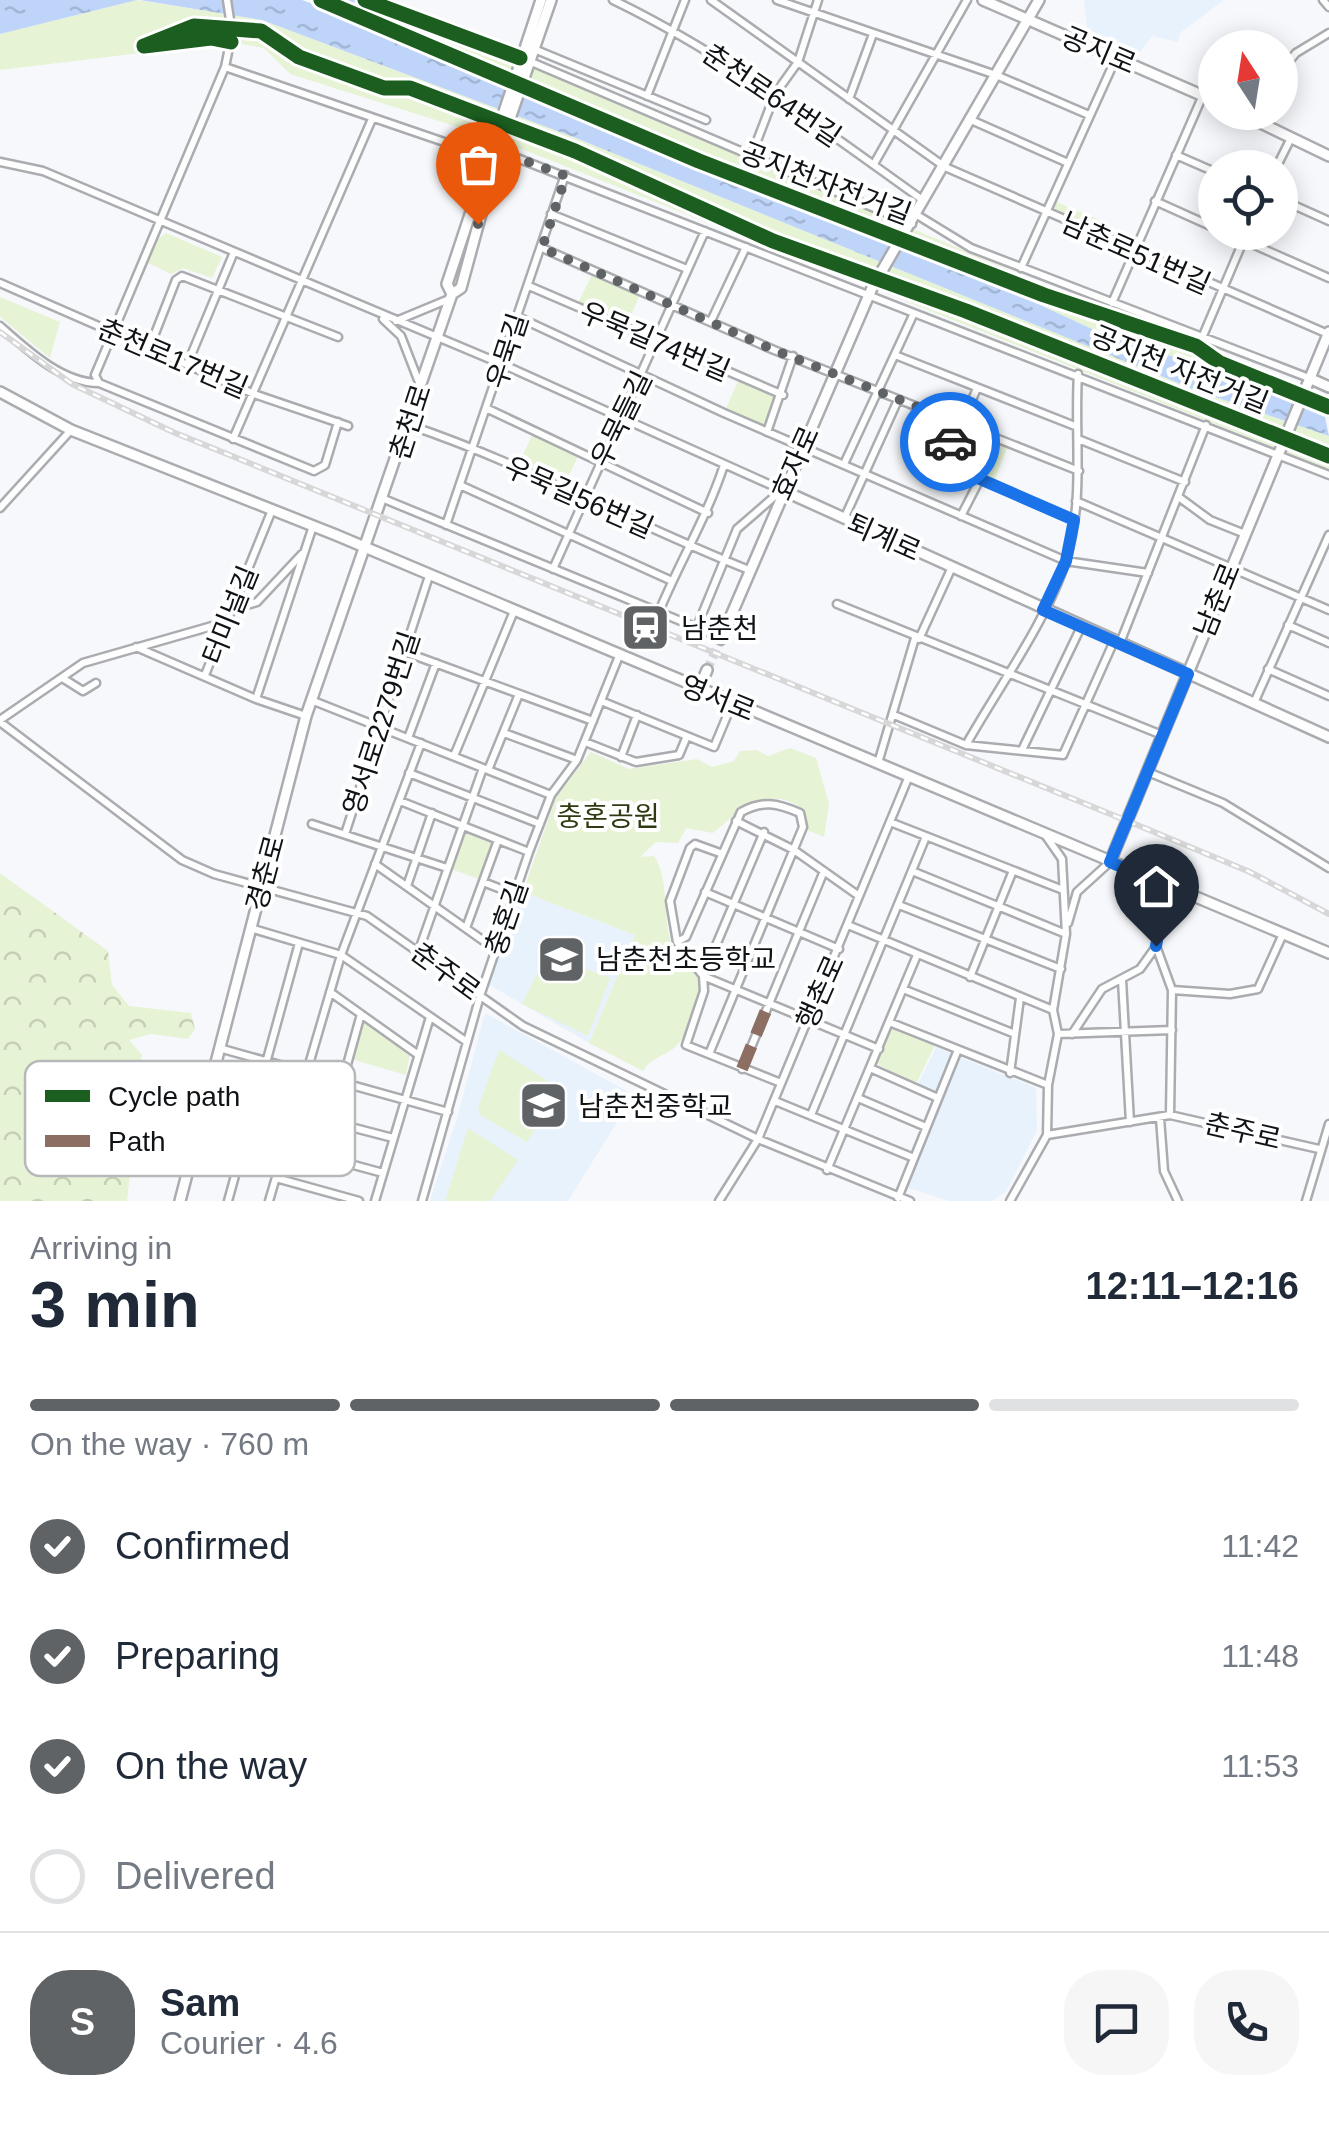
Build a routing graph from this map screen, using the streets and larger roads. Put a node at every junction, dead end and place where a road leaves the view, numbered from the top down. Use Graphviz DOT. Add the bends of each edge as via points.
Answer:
graph roads {
  1 [pos="227,0"];
  2 [pos="364,0"];
  3 [pos="541,0"];
  4 [pos="551,0"];
  5 [pos="613,0"];
  6 [pos="686,0"];
  7 [pos="711,0"];
  8 [pos="777,0"];
  9 [pos="818,0"];
  10 [pos="966,0"];
  11 [pos="983,0"];
  12 [pos="1039,0"];
  13 [pos="1323,0"];
  14 [pos="1329,7"];
  15 [pos="814,14"];
  16 [pos="1028,20"];
  17 [pos="670,28"];
  18 [pos="1329,32"];
  19 [pos="873,34"];
  20 [pos="533,48"];
  21 [pos="1298,53"];
  22 [pos="936,54"];
  23 [pos="1116,57"];
  24 [pos="798,62"];
  25 [pos="523,63"];
  26 [pos="225,66"];
  27 [pos="996,75"];
  28 [pos="775,94"];
  29 [pos="1198,94"];
  30 [pos="647,96"];
  31 [pos="849,99"];
  32 [pos="1198,105"];
  33 [pos="1089,116"];
  34 [pos="372,119"];
  35 [pos="706,120"];
  36 [pos="971,120"];
  37 [pos="1275,130"];
  38 [pos="894,131"];
  39 [pos="1291,138"];
  40 [pos="499,144"];
  41 [pos="1285,150"];
  42 [pos="752,154"];
  43 [pos="1176,155"];
  44 [pos="488,156"];
  45 [pos="1329,156"];
  46 [pos="0,162"];
  47 [pos="1068,163"];
  48 [pos="873,164"];
  49 [pos="1198,165"];
  50 [pos="946,167"];
  51 [pos="566,176"];
  52 [pos="925,202"];
  53 [pos="1155,202"];
  54 [pos="1298,208"];
  55 [pos="1046,213"];
  56 [pos="551,214"];
  57 [pos="159,220"];
  58 [pos="1198,221"];
  59 [pos="1329,221"];
  60 [pos="913,222"];
  61 [pos="706,232"];
  62 [pos="746,247"];
  63 [pos="542,248"];
  64 [pos="1240,250"];
  65 [pos="1272,250"];
  66 [pos="1134,251"];
  67 [pos="234,252"];
  68 [pos="1021,268"];
  69 [pos="687,269"];
  70 [pos="1329,278"];
  71 [pos="300,283"];
  72 [pos="0,284"];
  73 [pos="529,286"];
  74 [pos="219,289"];
  75 [pos="1222,290"];
  76 [pos="870,292"];
  77 [pos="451,296"];
  78 [pos="1112,303"];
  79 [pos="674,304"];
  80 [pos="914,313"];
  81 [pos="378,315"];
  82 [pos="284,317"];
  83 [pos="518,318"];
  84 [pos="711,321"];
  85 [pos="394,322"];
  86 [pos="0,326"];
  87 [pos="111,331"];
  88 [pos="1329,333"];
  89 [pos="338,337"];
  90 [pos="1202,338"];
  91 [pos="437,340"];
  92 [pos="658,342"];
  93 [pos="149,348"];
  94 [pos="895,355"];
  95 [pos="793,356"];
  96 [pos="504,365"];
  97 [pos="186,366"];
  98 [pos="836,372"];
  99 [pos="1078,374"];
  100 [pos="643,375"];
  101 [pos="99,382"];
  102 [pos="1308,382"];
  103 [pos="1329,386"];
  104 [pos="421,388"];
  105 [pos="978,388"];
  106 [pos="0,392"];
  107 [pos="877,392"];
  108 [pos="254,394"];
  109 [pos="783,395"];
  110 [pos="898,400"];
  111 [pos="488,409"];
  112 [pos="938,415"];
  113 [pos="624,418"];
  114 [pos="338,422"];
  115 [pos="409,424"];
  116 [pos="962,424"];
  117 [pos="348,426"];
  118 [pos="1075,426"];
  119 [pos="1206,426"];
  120 [pos="71,430"];
  121 [pos="767,432"];
  122 [pos="233,439"];
  123 [pos="1078,439"];
  124 [pos="802,446"];
  125 [pos="474,447"];
  126 [pos="1279,454"];
  127 [pos="599,463"];
  128 [pos="844,464"];
  129 [pos="724,465"];
  130 [pos="1079,471"];
  131 [pos="864,473"];
  132 [pos="1329,476"];
  133 [pos="980,479"];
  134 [pos="1184,482"];
  135 [pos="462,486"];
  136 [pos="782,490"];
  137 [pos="1180,498"];
  138 [pos="384,499"];
  139 [pos="582,499"];
  140 [pos="1076,501"];
  141 [pos="0,508"];
  142 [pos="272,510"];
  143 [pos="708,513"];
  144 [pos="960,516"];
  145 [pos="844,519"];
  146 [pos="1074,520"];
  147 [pos="446,525"];
  148 [pos="313,526"];
  149 [pos="1244,534"];
  150 [pos="568,535"];
  151 [pos="1162,536"];
  152 [pos="1328,539"];
  153 [pos="687,545"];
  154 [pos="365,549"];
  155 [pos="304,552"];
  156 [pos="722,560"];
  157 [pos="1066,561"];
  158 [pos="1231,566"];
  159 [pos="952,567"];
  160 [pos="552,569"];
  161 [pos="750,570"];
  162 [pos="1148,572"];
  163 [pos="429,576"];
  164 [pos="672,581"];
  165 [pos="1302,598"];
  166 [pos="837,604"];
  167 [pos="231,610"];
  168 [pos="1043,610"];
  169 [pos="1329,610"];
  170 [pos="514,611"];
  171 [pos="658,614"];
  172 [pos="226,622"];
  173 [pos="1288,625"];
  174 [pos="1081,627"];
  175 [pos="696,629"];
  176 [pos="721,638"];
  177 [pos="917,639"];
  178 [pos="1117,642"];
  179 [pos="1329,643"];
  180 [pos="136,647"];
  181 [pos="405,652"];
  182 [pos="619,656"];
  183 [pos="436,663"];
  184 [pos="1268,669"];
  185 [pos="708,670"];
  186 [pos="1188,674"];
  187 [pos="206,675"];
  188 [pos="1006,676"];
  189 [pos="64,679"];
  190 [pos="485,681"];
  191 [pos="96,684"];
  192 [pos="698,691"];
  193 [pos="1050,693"];
  194 [pos="519,694"];
  195 [pos="1329,696"];
  196 [pos="256,699"];
  197 [pos="312,700"];
  198 [pos="601,701"];
  199 [pos="1254,703"];
  200 [pos="732,704"];
  201 [pos="1085,705"];
  202 [pos="894,715"];
  203 [pos="306,716"];
  204 [pos="637,716"];
  205 [pos="0,721"];
  206 [pos="592,722"];
  207 [pos="380,727"];
  208 [pos="504,732"];
  209 [pos="687,736"];
  210 [pos="1163,736"];
  211 [pos="1329,736"];
  212 [pos="408,738"];
  213 [pos="585,742"];
  214 [pos="421,743"];
  215 [pos="966,745"];
  216 [pos="1022,750"];
  217 [pos="454,756"];
  218 [pos="622,758"];
  219 [pos="577,760"];
  220 [pos="878,763"];
  221 [pos="486,769"];
  222 [pos="409,772"];
  223 [pos="1148,772"];
  224 [pos="908,776"];
  225 [pos="551,795"];
  226 [pos="472,798"];
  227 [pos="400,801"];
  228 [pos="432,813"];
  229 [pos="736,821"];
  230 [pos="890,822"];
  231 [pos="312,824"];
  232 [pos="540,824"];
  233 [pos="462,826"];
  234 [pos="764,832"];
  235 [pos="1041,833"];
  236 [pos="345,834"];
  237 [pos="925,839"];
  238 [pos="498,840"];
  239 [pos="383,844"];
  240 [pos="794,850"];
  241 [pos="529,852"];
  242 [pos="720,853"];
  243 [pos="416,858"];
  244 [pos="1110,862"];
  245 [pos="375,864"];
  246 [pos="447,868"];
  247 [pos="1329,868"];
  248 [pos="912,871"];
  249 [pos="824,872"];
  250 [pos="1012,873"];
  251 [pos="483,882"];
  252 [pos="262,885"];
  253 [pos="406,886"];
  254 [pos="1167,886"];
  255 [pos="1063,890"];
  256 [pos="705,892"];
  257 [pos="514,894"];
  258 [pos="860,896"];
  259 [pos="899,904"];
  260 [pos="732,905"];
  261 [pos="998,906"];
  262 [pos="434,907"];
  263 [pos="358,912"];
  264 [pos="766,920"];
  265 [pos="848,925"];
  266 [pos="250,928"];
  267 [pos="466,928"];
  268 [pos="798,932"];
  269 [pos="1066,934"];
  270 [pos="1283,934"];
  271 [pos="985,939"];
  272 [pos="884,940"];
  273 [pos="677,942"];
  274 [pos="299,943"];
  275 [pos="1156,946"];
  276 [pos="495,949"];
  277 [pos="839,949"];
  278 [pos="419,950"];
  279 [pos="1329,953"];
  280 [pos="340,955"];
  281 [pos="917,955"];
  282 [pos="1061,969"];
  283 [pos="703,976"];
  284 [pos="970,977"];
  285 [pos="1122,980"];
  286 [pos="737,989"];
  287 [pos="903,989"];
  288 [pos="1172,990"];
  289 [pos="330,992"];
  290 [pos="480,996"];
  291 [pos="1020,998"];
  292 [pos="769,1002"];
  293 [pos="1053,1010"];
  294 [pos="361,1014"];
  295 [pos="430,1017"];
  296 [pos="808,1018"];
  297 [pos="890,1022"];
  298 [pos="1172,1030"];
  299 [pos="1124,1033"];
  300 [pos="845,1034"];
  301 [pos="1015,1034"];
  302 [pos="1058,1034"];
  303 [pos="1072,1034"];
  304 [pos="467,1042"];
  305 [pos="219,1048"];
  306 [pos="878,1049"];
  307 [pos="957,1052"];
  308 [pos="417,1054"];
  309 [pos="709,1054"];
  310 [pos="265,1060"];
  311 [pos="216,1061"];
  312 [pos="269,1061"];
  313 [pos="309,1061"];
  314 [pos="348,1061"];
  315 [pos="870,1068"];
  316 [pos="742,1069"];
  317 [pos="1010,1073"];
  318 [pos="781,1083"];
  319 [pos="1048,1085"];
  320 [pos="355,1087"];
  321 [pos="858,1098"];
  322 [pos="938,1098"];
  323 [pos="404,1100"];
  324 [pos="774,1101"];
  325 [pos="448,1112"];
  326 [pos="811,1115"];
  327 [pos="1170,1115"];
  328 [pos="1160,1118"];
  329 [pos="1130,1122"];
  330 [pos="1329,1124"];
  331 [pos="355,1128"];
  332 [pos="926,1128"];
  333 [pos="845,1130"];
  334 [pos="1047,1135"];
  335 [pos="393,1138"];
  336 [pos="758,1140"];
  337 [pos="1320,1149"];
  338 [pos="914,1158"];
  339 [pos="355,1165"];
  340 [pos="827,1170"];
  341 [pos="383,1173"];
  342 [pos="186,1176"];
  343 [pos="235,1176"];
  344 [pos="276,1178"];
  345 [pos="898,1198"];
  346 [pos="180,1201"];
  347 [pos="228,1201"];
  348 [pos="269,1201"];
  349 [pos="360,1201"];
  350 [pos="376,1201"];
  351 [pos="422,1201"];
  352 [pos="720,1201"];
  353 [pos="910,1201"];
  354 [pos="1010,1201"];
  355 [pos="1178,1201"];
  356 [pos="1306,1201"];
  1 -- 26 [label="street" via="232,32"];
  2 -- 25 [label="street"];
  3 -- 25 [label="street"];
  4 -- 20 [label="street"];
  5 -- 17 [label="street, 춘천로64번길"];
  6 -- 17 [label="street"];
  7 -- 24 [label="street, 남춘로51번길"];
  8 -- 15 [label="street"];
  9 -- 15 [label="street"];
  10 -- 22 [label="street"];
  11 -- 16 [label="street, 공지로"];
  12 -- 16 [label="street"];
  13 -- 14 [label="street"];
  15 -- 19 [label="street"];
  15 -- 24 [label="street"];
  16 -- 23 [label="street, 공지로"];
  16 -- 27 [label="street"];
  17 -- 28 [label="street, 춘천로64번길"];
  17 -- 30 [label="street"];
  18 -- 21 [label="street"];
  19 -- 22 [label="street"];
  19 -- 31 [label="street"];
  20 -- 25 [label="street"];
  20 -- 30 [label="street"];
  22 -- 27 [label="street"];
  22 -- 38 [label="street"];
  23 -- 29 [label="street, 공지로"];
  23 -- 33 [label="street"];
  24 -- 28 [label="street"];
  24 -- 31 [label="street, 남춘로51번길"];
  25 -- 40 [label="street"];
  25 -- 42 [label="street"];
  26 -- 34 [label="street"];
  26 -- 57 [label="street"];
  27 -- 33 [label="street"];
  27 -- 36 [label="street"];
  28 -- 42 [label="street"];
  28 -- 48 [label="street, 춘천로64번길"];
  30 -- 35 [label="street"];
  31 -- 38 [label="street, 남춘로51번길"];
  32 -- 43 [label="street"];
  33 -- 47 [label="street"];
  34 -- 44 [label="street"];
  34 -- 71 [label="street"];
  36 -- 47 [label="street"];
  36 -- 50 [label="street"];
  37 -- 39 [label="street"];
  38 -- 48 [label="street"];
  38 -- 50 [label="street, 남춘로51번길"];
  39 -- 41 [label="street"];
  39 -- 45 [label="street"];
  40 -- 44 [label="street, 춘천로"];
  40 -- 51 [label="street"];
  40 -- 77 [label="street, 춘천로" via="460,288"];
  42 -- 60 [label="street"];
  43 -- 49 [label="street"];
  43 -- 53 [label="street"];
  44 -- 77 [label="street, 춘천로" via="447,284"];
  46 -- 57 [label="street, 퇴계로" via="42,171"];
  47 -- 55 [label="street"];
  48 -- 52 [label="street, 춘천로64번길"];
  50 -- 52 [label="street"];
  50 -- 55 [label="street, 남춘로51번길"];
  51 -- 56 [label="street, 우묵길"];
  51 -- 61 [label="street"];
  52 -- 60 [label="street"];
  53 -- 58 [label="street"];
  53 -- 66 [label="street"];
  54 -- 59 [label="street"];
  55 -- 66 [label="street, 남춘로51번길"];
  55 -- 68 [label="street"];
  56 -- 63 [label="street, 우묵길"];
  56 -- 69 [label="street"];
  57 -- 67 [label="street, 퇴계로"];
  57 -- 87 [label="street"];
  60 -- 68 [label="street"];
  60 -- 76 [label="street, 효자로"];
  61 -- 62 [label="street"];
  61 -- 69 [label="street, 우묵들길"];
  62 -- 76 [label="street"];
  62 -- 84 [label="street"];
  63 -- 73 [label="street, 우묵길"];
  63 -- 79 [label="street"];
  64 -- 75 [label="street"];
  65 -- 70 [label="street"];
  66 -- 75 [label="street, 남춘로51번길"];
  66 -- 78 [label="street"];
  67 -- 71 [label="street, 퇴계로"];
  67 -- 74 [label="street"];
  68 -- 78 [label="street"];
  69 -- 79 [label="street, 우묵들길"];
  71 -- 81 [label="street, 퇴계로"];
  71 -- 82 [label="street"];
  72 -- 87 [label="street, 춘천로17번길"];
  73 -- 83 [label="street, 우묵길"];
  73 -- 92 [label="street, 우묵길74번길"];
  74 -- 82 [label="street"];
  74 -- 93 [label="street" via="189,276 176,280"];
  74 -- 97 [label="street"];
  75 -- 88 [label="street, 남춘로51번길"];
  75 -- 90 [label="street"];
  76 -- 80 [label="street"];
  76 -- 98 [label="street, 효자로"];
  77 -- 85 [label="street"];
  77 -- 91 [label="street, 춘천로"];
  78 -- 90 [label="street"];
  79 -- 84 [label="street"];
  79 -- 92 [label="street, 우묵들길"];
  80 -- 94 [label="street"];
  80 -- 99 [label="street"];
  81 -- 85 [label="street, 퇴계로"];
  81 -- 104 [label="street" via="401,336"];
  82 -- 89 [label="street"];
  82 -- 108 [label="street"];
  83 -- 96 [label="street, 우묵길"];
  83 -- 100 [label="street"];
  84 -- 95 [label="street"];
  85 -- 91 [label="street, 퇴계로"];
  86 -- 101 [label="street" via="80,383"];
  87 -- 93 [label="street, 춘천로17번길"];
  87 -- 101 [label="street" via="95,375"];
  88 -- 102 [label="street"];
  90 -- 102 [label="street"];
  91 -- 96 [label="street, 퇴계로"];
  91 -- 104 [label="street, 춘천로"];
  92 -- 100 [label="street, 우묵들길"];
  92 -- 109 [label="street, 우묵길74번길"];
  93 -- 97 [label="street, 춘천로17번길"];
  94 -- 105 [label="street"];
  94 -- 107 [label="street"];
  95 -- 98 [label="street"];
  95 -- 109 [label="street"];
  96 -- 111 [label="street, 우묵길"];
  96 -- 113 [label="street, 퇴계로"];
  97 -- 108 [label="street, 춘천로17번길"];
  98 -- 107 [label="street"];
  98 -- 124 [label="street, 효자로"];
  99 -- 118 [label="street"];
  99 -- 119 [label="street"];
  100 -- 113 [label="street, 우묵들길"];
  100 -- 121 [label="street"];
  101 -- 122 [label="street"];
  102 -- 103 [label="street"];
  102 -- 126 [label="street, 남춘로"];
  104 -- 115 [label="street, 춘천로"];
  105 -- 116 [label="street"];
  105 -- 118 [label="street"];
  106 -- 120 [label="street, 영서로"];
  107 -- 110 [label="street"];
  107 -- 128 [label="street"];
  108 -- 114 [label="street, 춘천로17번길"];
  108 -- 122 [label="street"];
  109 -- 121 [label="street"];
  110 -- 112 [label="street"];
  110 -- 131 [label="street"];
  111 -- 125 [label="street, 우묵길"];
  111 -- 127 [label="street"];
  112 -- 116 [label="street"];
  112 -- 133 [label="street" via="938,428"];
  113 -- 127 [label="street, 우묵들길"];
  113 -- 129 [label="street, 퇴계로"];
  114 -- 117 [label="street, 춘천로17번길"];
  114 -- 122 [label="street" via="325,465 314,471"];
  115 -- 125 [label="street, 우묵길56번길"];
  115 -- 138 [label="street, 춘천로"];
  116 -- 130 [label="street"];
  118 -- 123 [label="street"];
  119 -- 126 [label="street"];
  119 -- 134 [label="street"];
  120 -- 141 [label="street"];
  120 -- 142 [label="street, 영서로"];
  121 -- 124 [label="street"];
  123 -- 130 [label="street"];
  123 -- 134 [label="street"];
  124 -- 128 [label="street"];
  124 -- 136 [label="street, 효자로"];
  125 -- 135 [label="street, 우묵길"];
  125 -- 139 [label="street, 우묵길56번길"];
  126 -- 132 [label="street"];
  126 -- 149 [label="street, 남춘로"];
  127 -- 139 [label="street, 우묵들길"];
  127 -- 143 [label="street"];
  128 -- 131 [label="street"];
  129 -- 136 [label="street, 퇴계로"];
  129 -- 143 [label="street"];
  130 -- 140 [label="street"];
  131 -- 144 [label="street"];
  131 -- 145 [label="street"];
  133 -- 144 [label="street"];
  133 -- 146 [label="street"];
  134 -- 137 [label="street"];
  135 -- 147 [label="street, 우묵길"];
  135 -- 150 [label="street"];
  136 -- 145 [label="street, 퇴계로"];
  136 -- 156 [label="street" via="737,529"];
  136 -- 161 [label="street, 효자로"];
  137 -- 149 [label="street"];
  137 -- 151 [label="street"];
  138 -- 147 [label="street"];
  138 -- 154 [label="street, 춘천로"];
  139 -- 150 [label="street, 우묵들길"];
  139 -- 153 [label="street, 우묵길56번길"];
  140 -- 146 [label="street"];
  140 -- 151 [label="street"];
  142 -- 148 [label="street, 영서로"];
  142 -- 167 [label="street, 터미널길"];
  143 -- 153 [label="street"];
  144 -- 157 [label="street"];
  145 -- 159 [label="street, 퇴계로"];
  146 -- 157 [label="street"];
  147 -- 160 [label="street"];
  148 -- 154 [label="street, 영서로"];
  148 -- 155 [label="street"];
  149 -- 158 [label="street, 남춘로"];
  150 -- 160 [label="street, 우묵들길"];
  150 -- 164 [label="street"];
  151 -- 158 [label="street"];
  151 -- 162 [label="street"];
  152 -- 165 [label="street"];
  153 -- 156 [label="street, 우묵길56번길"];
  153 -- 164 [label="street"];
  154 -- 163 [label="street, 영서로"];
  154 -- 197 [label="street, 경춘로"];
  155 -- 167 [label="street" via="257,602"];
  155 -- 196 [label="street"];
  156 -- 161 [label="street, 우묵길56번길"];
  156 -- 175 [label="street"];
  157 -- 162 [label="street"];
  157 -- 168 [label="street"];
  158 -- 165 [label="street"];
  158 -- 186 [label="street, 남춘로"];
  159 -- 168 [label="street, 퇴계로"];
  159 -- 177 [label="street"];
  160 -- 171 [label="street"];
  161 -- 176 [label="street, 효자로"];
  162 -- 178 [label="street"];
  163 -- 170 [label="street, 영서로"];
  163 -- 181 [label="street, 영서로2279번길"];
  164 -- 171 [label="street"];
  165 -- 169 [label="street"];
  165 -- 173 [label="street"];
  166 -- 177 [label="street"];
  167 -- 172 [label="street, 터미널길"];
  168 -- 174 [label="street, 퇴계로"];
  168 -- 188 [label="street"];
  170 -- 182 [label="street, 영서로"];
  170 -- 190 [label="street"];
  171 -- 175 [label="street"];
  172 -- 180 [label="street"];
  172 -- 187 [label="street, 터미널길"];
  173 -- 179 [label="street"];
  173 -- 184 [label="street"];
  174 -- 178 [label="street, 퇴계로"];
  174 -- 193 [label="street"];
  175 -- 176 [label="street"];
  177 -- 188 [label="street"];
  177 -- 202 [label="street"];
  178 -- 186 [label="street, 퇴계로"];
  178 -- 201 [label="street"];
  180 -- 187 [label="street"];
  180 -- 189 [label="street" via="83,662"];
  181 -- 183 [label="street"];
  181 -- 207 [label="street, 영서로2279번길"];
  182 -- 192 [label="street, 영서로"];
  182 -- 198 [label="street, 충혼길"];
  183 -- 190 [label="street"];
  183 -- 212 [label="street"];
  184 -- 195 [label="street"];
  184 -- 199 [label="street"];
  185 -- 192 [label="street"];
  186 -- 199 [label="street, 퇴계로"];
  186 -- 210 [label="street, 남춘로"];
  187 -- 196 [label="street, 터미널길"];
  188 -- 193 [label="street"];
  188 -- 215 [label="street"];
  189 -- 191 [label="street" via="83,691"];
  189 -- 205 [label="street"];
  190 -- 194 [label="street"];
  190 -- 217 [label="street"];
  192 -- 200 [label="street, 영서로"];
  193 -- 201 [label="street"];
  193 -- 216 [label="street"];
  194 -- 206 [label="street"];
  194 -- 208 [label="street"];
  196 -- 203 [label="street, 터미널길"];
  197 -- 203 [label="street, 경춘로"];
  197 -- 207 [label="street"];
  198 -- 204 [label="street"];
  198 -- 206 [label="street, 충혼길"];
  199 -- 211 [label="street, 퇴계로"];
  200 -- 209 [label="street" via="714,747"];
  200 -- 220 [label="street, 영서로"];
  201 -- 210 [label="street"];
  201 -- 216 [label="street" via="1063,755"];
  202 -- 215 [label="street"];
  202 -- 220 [label="street"];
  203 -- 252 [label="street, 경춘로"];
  204 -- 209 [label="street"];
  204 -- 218 [label="street"];
  205 -- 252 [label="street, 춘주로" via="182,860"];
  206 -- 213 [label="street, 충혼길"];
  207 -- 212 [label="street"];
  207 -- 236 [label="street, 영서로2279번길"];
  208 -- 219 [label="street"];
  208 -- 221 [label="street"];
  209 -- 218 [label="street" via="679,755"];
  210 -- 223 [label="street, 남춘로"];
  212 -- 214 [label="street"];
  213 -- 218 [label="street"];
  213 -- 219 [label="street, 충혼길"];
  214 -- 217 [label="street"];
  214 -- 222 [label="street"];
  215 -- 216 [label="street"];
  217 -- 221 [label="street"];
  219 -- 225 [label="street, 충혼길"];
  220 -- 224 [label="street, 영서로"];
  221 -- 225 [label="street"];
  221 -- 226 [label="street"];
  222 -- 226 [label="street"];
  222 -- 227 [label="street"];
  223 -- 244 [label="street, 남춘로"];
  223 -- 247 [label="street" via="1223,803"];
  224 -- 230 [label="street, 행촌로"];
  224 -- 235 [label="street, 영서로"];
  225 -- 232 [label="street, 충혼길"];
  226 -- 232 [label="street"];
  226 -- 233 [label="street"];
  227 -- 228 [label="street"];
  227 -- 239 [label="street"];
  228 -- 233 [label="street"];
  228 -- 243 [label="street"];
  229 -- 234 [label="street"];
  229 -- 240 [label="street" via="759,802 800,813 803,826"];
  229 -- 242 [label="street"];
  230 -- 237 [label="street"];
  230 -- 258 [label="street, 행촌로"];
  231 -- 236 [label="street"];
  232 -- 241 [label="street, 충혼길"];
  233 -- 238 [label="street"];
  233 -- 246 [label="street"];
  234 -- 240 [label="street"];
  234 -- 260 [label="street"];
  235 -- 244 [label="street, 영서로"];
  235 -- 255 [label="street" via="1060,851"];
  236 -- 239 [label="street, 영서로2279번길"];
  237 -- 248 [label="street"];
  237 -- 250 [label="street"];
  238 -- 241 [label="street"];
  238 -- 251 [label="street"];
  239 -- 243 [label="street, 영서로2279번길"];
  239 -- 245 [label="street"];
  240 -- 249 [label="street"];
  240 -- 264 [label="street"];
  241 -- 257 [label="street, 충혼길"];
  242 -- 256 [label="street"];
  242 -- 273 [label="street" via="696,844 670,901"];
  243 -- 246 [label="street, 영서로2279번길"];
  243 -- 253 [label="street"];
  244 -- 254 [label="street, 영서로"];
  244 -- 269 [label="street" via="1077,892"];
  245 -- 253 [label="street"];
  245 -- 263 [label="street"];
  246 -- 262 [label="street"];
  248 -- 259 [label="street"];
  248 -- 261 [label="street"];
  249 -- 258 [label="street"];
  249 -- 268 [label="street"];
  250 -- 255 [label="street"];
  250 -- 261 [label="street"];
  251 -- 257 [label="street"];
  251 -- 267 [label="street"];
  252 -- 263 [label="street, 춘주로"];
  252 -- 266 [label="street, 경춘로"];
  253 -- 262 [label="street"];
  254 -- 270 [label="street, 영서로"];
  254 -- 275 [label="street"];
  255 -- 269 [label="street"];
  256 -- 260 [label="street"];
  256 -- 273 [label="street" via="686,937"];
  257 -- 276 [label="street, 충혼길"];
  258 -- 265 [label="street, 행촌로"];
  259 -- 271 [label="street"];
  259 -- 272 [label="street"];
  260 -- 264 [label="street"];
  260 -- 283 [label="street"];
  261 -- 269 [label="street"];
  261 -- 271 [label="street"];
  262 -- 267 [label="street"];
  262 -- 278 [label="street"];
  263 -- 278 [label="street, 춘주로"];
  263 -- 280 [label="street"];
  264 -- 268 [label="street"];
  264 -- 286 [label="street"];
  265 -- 272 [label="street"];
  265 -- 277 [label="street, 행촌로"];
  266 -- 274 [label="street"];
  266 -- 305 [label="street, 경춘로"];
  267 -- 276 [label="street"];
  268 -- 277 [label="street"];
  268 -- 292 [label="street"];
  269 -- 282 [label="street"];
  270 -- 279 [label="street, 영서로"];
  270 -- 288 [label="street" via="1258,988 1230,994"];
  271 -- 282 [label="street"];
  271 -- 284 [label="street"];
  272 -- 281 [label="street"];
  272 -- 300 [label="street"];
  273 -- 283 [label="street"];
  274 -- 280 [label="street"];
  274 -- 310 [label="street"];
  275 -- 285 [label="street" via="1150,960"];
  275 -- 288 [label="street"];
  276 -- 290 [label="street, 충혼길"];
  277 -- 296 [label="street, 행촌로"];
  278 -- 290 [label="street, 춘주로"];
  280 -- 289 [label="street"];
  280 -- 295 [label="street"];
  281 -- 284 [label="street"];
  281 -- 287 [label="street"];
  282 -- 293 [label="street"];
  283 -- 286 [label="street"];
  283 -- 309 [label="street" via="686,1045"];
  284 -- 291 [label="street"];
  285 -- 299 [label="street"];
  285 -- 303 [label="street" via="1102,989"];
  286 -- 292 [label="street"];
  286 -- 309 [label="street"];
  287 -- 297 [label="street"];
  287 -- 301 [label="street"];
  288 -- 298 [label="street"];
  289 -- 294 [label="street"];
  289 -- 313 [label="street"];
  290 -- 304 [label="street, 충혼길"];
  290 -- 336 [label="street, 춘주로" via="523,1026"];
  291 -- 293 [label="street"];
  291 -- 301 [label="street"];
  292 -- 296 [label="street"];
  292 -- 316 [label="street"];
  293 -- 302 [label="street"];
  294 -- 308 [label="street"];
  294 -- 314 [label="street"];
  295 -- 304 [label="street"];
  295 -- 308 [label="street"];
  296 -- 300 [label="street"];
  296 -- 318 [label="street, 행촌로"];
  297 -- 306 [label="street"];
  297 -- 307 [label="street"];
  298 -- 299 [label="street"];
  298 -- 327 [label="street"];
  299 -- 303 [label="street"];
  299 -- 329 [label="street"];
  300 -- 306 [label="street"];
  300 -- 326 [label="street"];
  301 -- 317 [label="street"];
  302 -- 303 [label="street"];
  302 -- 319 [label="street"];
  304 -- 325 [label="street, 충혼길"];
  305 -- 310 [label="street"];
  305 -- 311 [label="street, 경춘로"];
  306 -- 315 [label="street"];
  307 -- 317 [label="street"];
  307 -- 322 [label="street"];
  308 -- 323 [label="street"];
  309 -- 316 [label="street"];
  310 -- 312 [label="street"];
  315 -- 321 [label="street"];
  315 -- 322 [label="street"];
  316 -- 318 [label="street"];
  317 -- 319 [label="street"];
  318 -- 324 [label="street, 행촌로"];
  319 -- 334 [label="street"];
  320 -- 323 [label="street"];
  321 -- 332 [label="street"];
  321 -- 333 [label="street"];
  322 -- 332 [label="street"];
  323 -- 325 [label="street"];
  323 -- 335 [label="street"];
  324 -- 326 [label="street"];
  324 -- 336 [label="street, 행촌로"];
  325 -- 351 [label="street, 충혼길"];
  326 -- 333 [label="street"];
  327 -- 328 [label="street, 춘주로"];
  327 -- 337 [label="street, 춘주로"];
  328 -- 329 [label="street, 춘주로"];
  328 -- 355 [label="street" via="1164,1172"];
  329 -- 334 [label="street, 춘주로"];
  330 -- 337 [label="street"];
  331 -- 335 [label="street"];
  332 -- 338 [label="street"];
  333 -- 338 [label="street"];
  333 -- 340 [label="street"];
  334 -- 354 [label="street"];
  335 -- 341 [label="street"];
  336 -- 340 [label="street, 춘주로"];
  336 -- 352 [label="street, 행촌로"];
  337 -- 356 [label="street"];
  338 -- 345 [label="street"];
  339 -- 341 [label="street"];
  340 -- 345 [label="street, 춘주로"];
  341 -- 350 [label="street"];
  342 -- 346 [label="street, 경춘로"];
  343 -- 347 [label="street"];
  344 -- 348 [label="street"];
  344 -- 349 [label="street"];
  345 -- 353 [label="street, 춘주로"];
}
